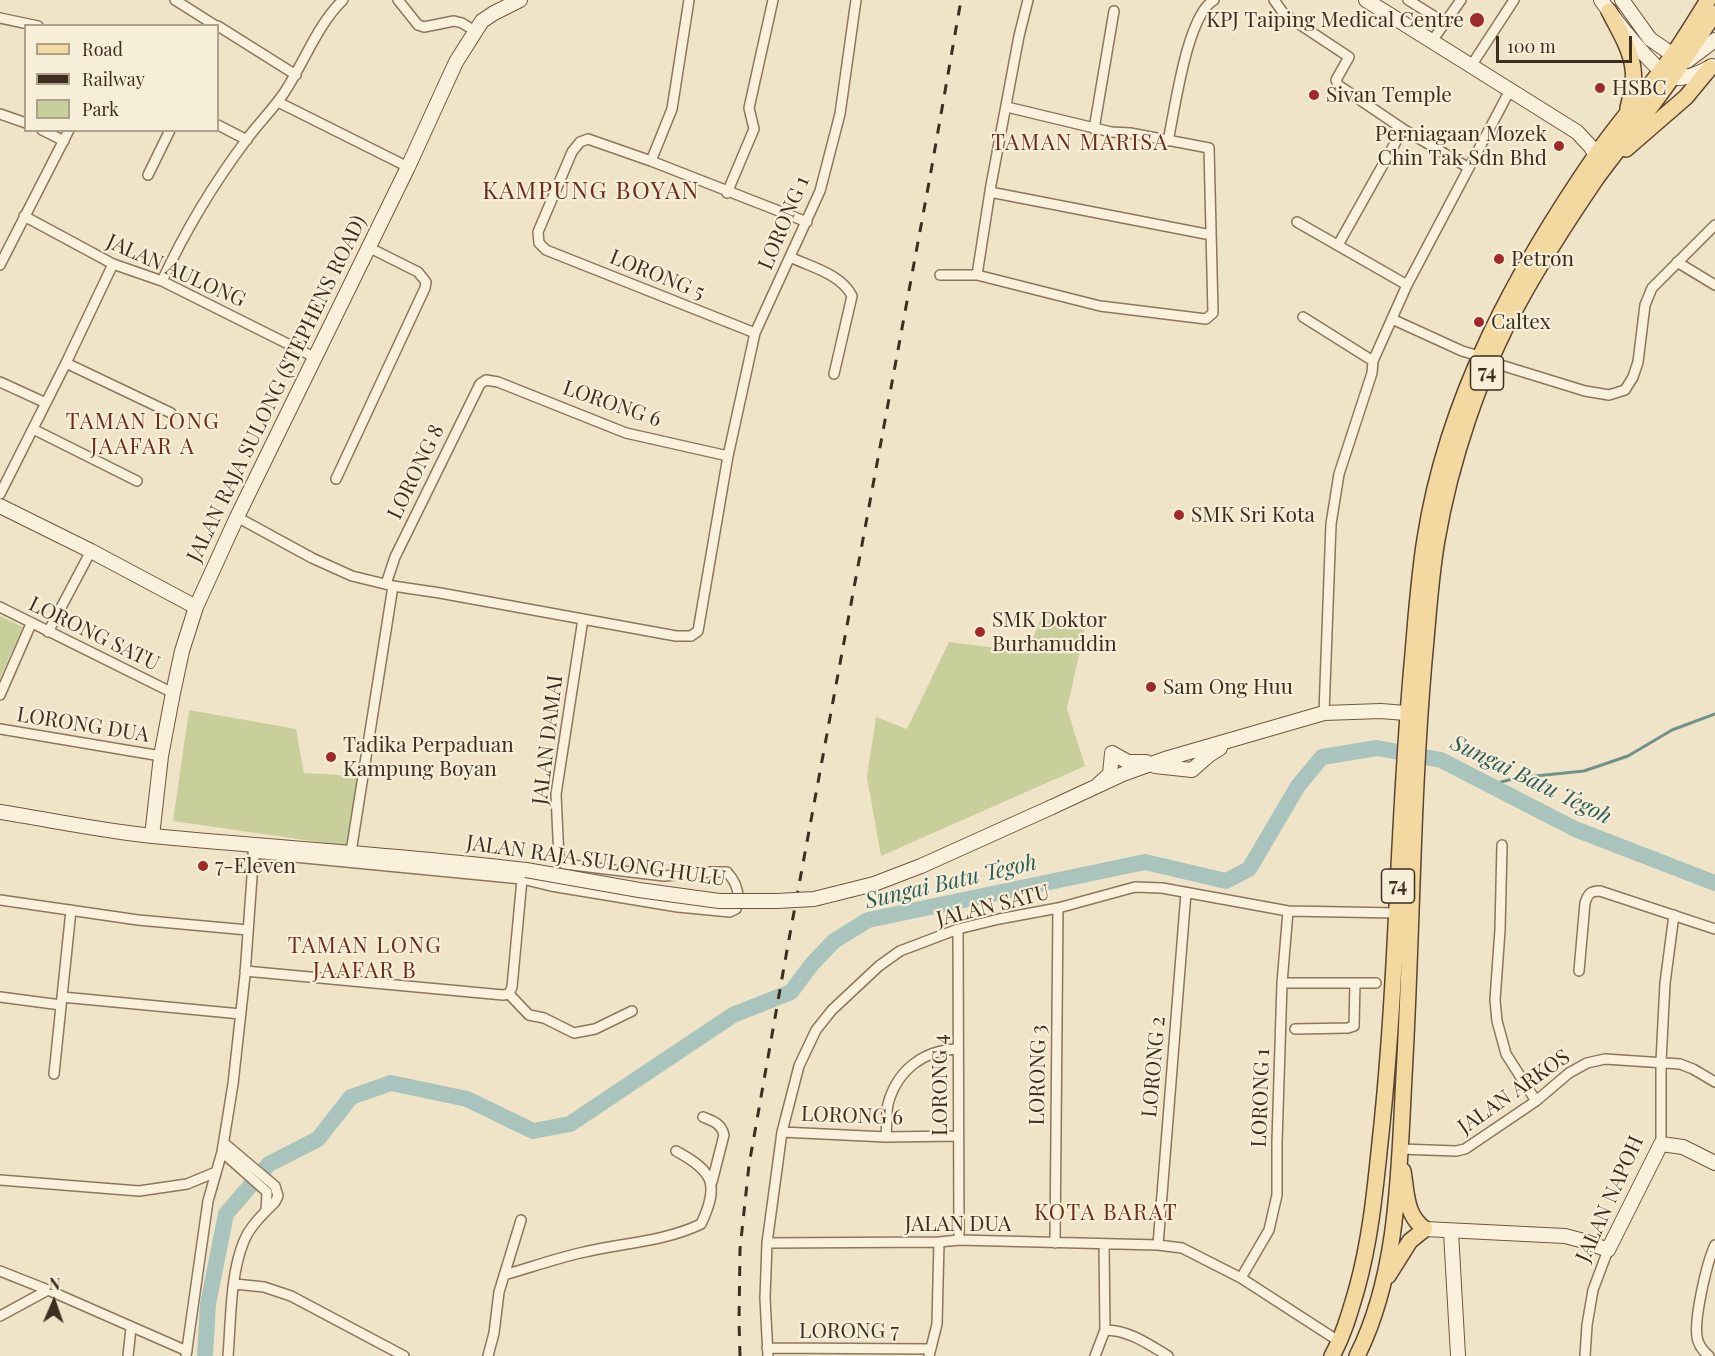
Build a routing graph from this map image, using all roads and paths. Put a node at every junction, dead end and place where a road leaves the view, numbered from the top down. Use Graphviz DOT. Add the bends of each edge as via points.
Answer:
graph roads {
  1 [pos="176,0"];
  2 [pos="343,0"];
  3 [pos="398,0"];
  4 [pos="689,0"];
  5 [pos="773,0"];
  6 [pos="856,0"];
  7 [pos="1028,0"];
  8 [pos="1274,0"];
  9 [pos="1366,0"];
  10 [pos="1408,0"];
  11 [pos="1461,0"];
  12 [pos="1514,0"];
  13 [pos="1622,0"];
  14 [pos="1708,0"];
  15 [pos="516,1"];
  16 [pos="1208,1"];
  17 [pos="1605,5"];
  18 [pos="1114,11"];
  19 [pos="1715,13"];
  20 [pos="0,18"];
  21 [pos="1445,23"];
  22 [pos="28,24"];
  23 [pos="214,24"];
  24 [pos="219,27"];
  25 [pos="475,31"];
  26 [pos="1715,40"];
  27 [pos="1432,41"];
  28 [pos="1677,58"];
  29 [pos="1712,65"];
  30 [pos="1471,66"];
  31 [pos="1666,74"];
  32 [pos="296,75"];
  33 [pos="1510,90"];
  34 [pos="278,102"];
  35 [pos="1007,107"];
  36 [pos="1628,110"];
  37 [pos="0,114"];
  38 [pos="24,122"];
  39 [pos="219,126"];
  40 [pos="1094,129"];
  41 [pos="1403,129"];
  42 [pos="46,132"];
  43 [pos="68,132"];
  44 [pos="169,132"];
  45 [pos="247,140"];
  46 [pos="64,141"];
  47 [pos="1168,141"];
  48 [pos="1596,156"];
  49 [pos="651,161"];
  50 [pos="408,167"];
  51 [pos="1469,168"];
  52 [pos="148,175"];
  53 [pos="1596,179"];
  54 [pos="990,192"];
  55 [pos="728,193"];
  56 [pos="24,216"];
  57 [pos="807,222"];
  58 [pos="1297,222"];
  59 [pos="1715,225"];
  60 [pos="1211,235"];
  61 [pos="1338,245"];
  62 [pos="368,247"];
  63 [pos="790,257"];
  64 [pos="1677,262"];
  65 [pos="0,264"];
  66 [pos="112,264"];
  67 [pos="940,275"];
  68 [pos="977,275"];
  69 [pos="162,281"];
  70 [pos="1407,285"];
  71 [pos="1715,285"];
  72 [pos="1303,317"];
  73 [pos="1392,319"];
  74 [pos="755,333"];
  75 [pos="314,357"];
  76 [pos="1485,359"];
  77 [pos="1373,361"];
  78 [pos="66,363"];
  79 [pos="834,374"];
  80 [pos="486,380"];
  81 [pos="0,382"];
  82 [pos="46,403"];
  83 [pos="171,413"];
  84 [pos="33,429"];
  85 [pos="728,456"];
  86 [pos="336,479"];
  87 [pos="137,481"];
  88 [pos="0,494"];
  89 [pos="0,506"];
  90 [pos="237,517"];
  91 [pos="91,551"];
  92 [pos="390,585"];
  93 [pos="0,607"];
  94 [pos="196,607"];
  95 [pos="583,619"];
  96 [pos="31,624"];
  97 [pos="48,632"];
  98 [pos="173,693"];
  99 [pos="0,694"];
  100 [pos="1324,713"];
  101 [pos="1413,721"];
  102 [pos="0,729"];
  103 [pos="1235,740"];
  104 [pos="161,756"];
  105 [pos="1166,759"];
  106 [pos="1411,763"];
  107 [pos="1150,765"];
  108 [pos="1096,787"];
  109 [pos="0,812"];
  110 [pos="152,836"];
  111 [pos="1502,845"];
  112 [pos="254,849"];
  113 [pos="351,852"];
  114 [pos="524,875"];
  115 [pos="1186,893"];
  116 [pos="0,900"];
  117 [pos="1058,908"];
  118 [pos="71,910"];
  119 [pos="1288,910"];
  120 [pos="1396,913"];
  121 [pos="1674,915"];
  122 [pos="958,929"];
  123 [pos="1715,929"];
  124 [pos="248,930"];
  125 [pos="245,971"];
  126 [pos="1579,971"];
  127 [pos="1282,982"];
  128 [pos="1355,983"];
  129 [pos="1376,983"];
  130 [pos="509,994"];
  131 [pos="0,997"];
  132 [pos="62,1001"];
  133 [pos="632,1011"];
  134 [pos="241,1014"];
  135 [pos="1295,1029"];
  136 [pos="957,1049"];
  137 [pos="1660,1062"];
  138 [pos="54,1074"];
  139 [pos="1715,1082"];
  140 [pos="1536,1101"];
  141 [pos="703,1117"];
  142 [pos="782,1132"];
  143 [pos="958,1136"];
  144 [pos="886,1137"];
  145 [pos="1661,1144"];
  146 [pos="223,1148"];
  147 [pos="1400,1149"];
  148 [pos="676,1151"];
  149 [pos="1715,1163"];
  150 [pos="216,1172"];
  151 [pos="0,1180"];
  152 [pos="711,1185"];
  153 [pos="521,1220"];
  154 [pos="1425,1229"];
  155 [pos="1451,1232"];
  156 [pos="959,1240"];
  157 [pos="939,1242"];
  158 [pos="1054,1243"];
  159 [pos="766,1244"];
  160 [pos="1104,1244"];
  161 [pos="1158,1245"];
  162 [pos="1715,1245"];
  163 [pos="1608,1250"];
  164 [pos="1386,1266"];
  165 [pos="1363,1270"];
  166 [pos="0,1271"];
  167 [pos="504,1275"];
  168 [pos="1241,1278"];
  169 [pos="235,1284"];
  170 [pos="1383,1287"];
  171 [pos="48,1290"];
  172 [pos="0,1316"];
  173 [pos="131,1328"];
  174 [pos="1105,1330"];
  175 [pos="1340,1342"];
  176 [pos="768,1352"];
  177 [pos="186,1353"];
  178 [pos="930,1353"];
  179 [pos="128,1356"];
  180 [pos="228,1356"];
  181 [pos="404,1356"];
  182 [pos="488,1356"];
  183 [pos="1095,1356"];
  184 [pos="1168,1356"];
  185 [pos="1332,1356"];
  186 [pos="1357,1356"];
  187 [pos="1458,1356"];
  188 [pos="1585,1356"];
  189 [pos="1709,1356"];
  1 -- 23 [label="street"];
  2 -- 32 [label="street" via="330,13"];
  3 -- 25 [label="street" via="418,25 454,21"];
  4 -- 49 [label="street" via="672,109"];
  5 -- 55 [label="street" via="749,108 754,129"];
  6 -- 57 [label="street, LORONG 1" via="840,114 820,191"];
  7 -- 35 [label="street"];
  8 -- 41 [label="street" via="1284,14 1349,57 1336,80 1338,85"];
  9 -- 27 [label="street"];
  10 -- 21 [label="street"];
  11 -- 21 [label="street"];
  12 -- 30 [label="street"];
  13 -- 28 [label="street" via="1650,39"];
  14 -- 28 [label="main road, 74"];
  15 -- 25 [label="street, JALAN RAJA SULONG (STEPHENS ROAD)" via="494,12"];
  16 -- 47 [label="street" via="1191,37"];
  17 -- 31 [label="street"];
  17 -- 36 [label="main road" via="1633,67"];
  18 -- 40 [label="street"];
  19 -- 28 [label="main road, 74"];
  20 -- 22 [label="street"];
  21 -- 27 [label="street"];
  24 -- 32 [label="street"];
  25 -- 50 [label="street, JALAN RAJA SULONG (STEPHENS ROAD)" via="456,62"];
  26 -- 28 [label="street" via="1687,61"];
  27 -- 30 [label="street"];
  28 -- 31 [label="main road, 74"];
  29 -- 31 [label="street" via="1690,76"];
  29 -- 53 [label="main road" via="1686,97"];
  30 -- 33 [label="street"];
  31 -- 36 [label="main road, 74"];
  31 -- 53 [label="main road, 74"];
  32 -- 34 [label="street"];
  33 -- 48 [label="street" via="1577,132"];
  33 -- 51 [label="street"];
  34 -- 45 [label="street"];
  34 -- 50 [label="street"];
  35 -- 40 [label="street"];
  35 -- 54 [label="street"];
  36 -- 48 [label="main road, 74"];
  37 -- 38 [label="street"];
  39 -- 45 [label="street"];
  40 -- 47 [label="street"];
  41 -- 51 [label="street"];
  41 -- 61 [label="street"];
  42 -- 46 [label="street"];
  43 -- 46 [label="street"];
  44 -- 52 [label="street"];
  45 -- 69 [label="street" via="176,249"];
  46 -- 56 [label="street"];
  47 -- 60 [label="street" via="1209,148"];
  48 -- 76 [label="main road, 74" via="1513,288"];
  49 -- 55 [label="street"];
  49 -- 74 [label="street, LORONG 5" via="588,140 580,142 572,152 538,232 540,243 546,250"];
  50 -- 62 [label="street, JALAN RAJA SULONG (STEPHENS ROAD)"];
  51 -- 70 [label="street"];
  53 -- 76 [label="main road, 74"];
  54 -- 60 [label="street"];
  54 -- 68 [label="street"];
  55 -- 57 [label="street"];
  56 -- 65 [label="street"];
  56 -- 66 [label="street, JALAN AULONG"];
  57 -- 63 [label="street, LORONG 1"];
  58 -- 61 [label="street"];
  59 -- 64 [label="street"];
  60 -- 68 [label="street" via="1213,313 1206,319 1100,306"];
  61 -- 70 [label="street"];
  62 -- 75 [label="street, JALAN RAJA SULONG (STEPHENS ROAD)"];
  62 -- 86 [label="street" via="418,272 426,282"];
  63 -- 74 [label="street, LORONG 1"];
  63 -- 79 [label="street" via="837,279 852,296"];
  64 -- 71 [label="street"];
  64 -- 76 [label="street" via="1652,288 1645,305 1638,362 1625,390 1609,395 1585,391"];
  66 -- 69 [label="street, JALAN AULONG"];
  66 -- 78 [label="street"];
  67 -- 68 [label="street"];
  69 -- 75 [label="street, JALAN AULONG"];
  70 -- 73 [label="street"];
  72 -- 77 [label="street"];
  73 -- 76 [label="street"];
  73 -- 77 [label="street"];
  74 -- 85 [label="street, LORONG 1"];
  75 -- 90 [label="street, JALAN RAJA SULONG (STEPHENS ROAD)"];
  76 -- 101 [label="main road, 74" via="1437,540"];
  77 -- 100 [label="street" via="1339,474 1331,524"];
  78 -- 82 [label="street"];
  78 -- 83 [label="street"];
  80 -- 85 [label="street, LORONG 6" via="626,433"];
  80 -- 92 [label="street, LORONG 8" via="465,413 395,557"];
  81 -- 82 [label="street"];
  82 -- 84 [label="street"];
  84 -- 87 [label="street"];
  84 -- 88 [label="street"];
  85 -- 95 [label="street, LORONG 1" via="698,631 691,636 676,636"];
  89 -- 91 [label="street"];
  90 -- 92 [label="street" via="352,576"];
  90 -- 94 [label="street, JALAN RAJA SULONG (STEPHENS ROAD)"];
  91 -- 94 [label="street"];
  91 -- 97 [label="street"];
  92 -- 95 [label="street"];
  92 -- 113 [label="street, LORONG 8"];
  93 -- 96 [label="street, LORONG SATU"];
  94 -- 98 [label="street, JALAN RAJA SULONG (STEPHENS ROAD)"];
  95 -- 114 [label="street, JALAN DAMAI" via="556,794 559,860 564,864 664,876 727,872 736,882 738,903 730,912 678,907 550,886"];
  96 -- 97 [label="street, LORONG SATU"];
  96 -- 99 [label="street"];
  97 -- 98 [label="street, LORONG SATU"];
  98 -- 104 [label="street, JALAN RAJA SULONG (STEPHENS ROAD)"];
  100 -- 101 [label="street" via="1381,711"];
  100 -- 103 [label="street"];
  101 -- 106 [label="main road, 74"];
  102 -- 104 [label="street, LORONG DUA"];
  103 -- 105 [label="street"];
  103 -- 107 [label="street" via="1192,770"];
  104 -- 110 [label="street, JALAN RAJA SULONG (STEPHENS ROAD)"];
  105 -- 107 [label="street, JALAN RAJA SULONG HULU"];
  105 -- 108 [label="street" via="1128,762 1112,753 1110,774"];
  106 -- 120 [label="main road, 74"];
  106 -- 147 [label="main road, 74" via="1409,977"];
  107 -- 108 [label="street, JALAN RAJA SULONG HULU"];
  108 -- 114 [label="street, JALAN RAJA SULONG HULU, bridge" via="912,870 814,899 719,901"];
  109 -- 110 [label="street, JALAN RAJA SULONG HULU"];
  110 -- 112 [label="street, JALAN RAJA SULONG HULU"];
  111 -- 140 [label="street" via="1497,1022 1506,1054"];
  112 -- 113 [label="street, JALAN RAJA SULONG HULU"];
  112 -- 114 [label="street"];
  112 -- 124 [label="street"];
  113 -- 114 [label="street, JALAN RAJA SULONG HULU"];
  114 -- 130 [label="street"];
  115 -- 117 [label="street, JALAN SATU" via="1136,887"];
  115 -- 119 [label="street, JALAN SATU"];
  115 -- 161 [label="street, LORONG 2"];
  116 -- 118 [label="street"];
  117 -- 122 [label="street, JALAN SATU"];
  117 -- 158 [label="street, LORONG 3"];
  118 -- 124 [label="street"];
  118 -- 132 [label="street"];
  119 -- 120 [label="street, JALAN SATU"];
  119 -- 127 [label="street, LORONG 1"];
  120 -- 165 [label="main road, 74" via="1385,1097"];
  121 -- 123 [label="street"];
  121 -- 126 [label="street" via="1592,891 1585,903"];
  121 -- 137 [label="street, JALAN NAPOH"];
  122 -- 136 [label="street, LORONG 4"];
  122 -- 142 [label="street, JALAN SATU" via="900,951 832,1010 802,1058"];
  124 -- 125 [label="street"];
  125 -- 130 [label="street"];
  125 -- 134 [label="street"];
  127 -- 128 [label="street"];
  127 -- 168 [label="street, LORONG 1" via="1277,1195 1269,1230"];
  128 -- 129 [label="street"];
  128 -- 135 [label="street" via="1354,1026"];
  130 -- 133 [label="street" via="529,1015 574,1033 595,1029"];
  131 -- 132 [label="street"];
  132 -- 134 [label="street"];
  132 -- 138 [label="street"];
  134 -- 146 [label="street"];
  136 -- 143 [label="street, LORONG 4"];
  136 -- 144 [label="street" via="925,1056 902,1076 888,1106"];
  137 -- 139 [label="street, JALAN ARKOS" via="1686,1066"];
  137 -- 140 [label="street, JALAN ARKOS" via="1605,1059 1587,1063"];
  137 -- 145 [label="street, JALAN NAPOH"];
  140 -- 147 [label="street, JALAN ARKOS" via="1465,1149"];
  141 -- 152 [label="street" via="718,1123 724,1135"];
  142 -- 144 [label="street, LORONG 6"];
  142 -- 159 [label="street, JALAN SATU"];
  143 -- 144 [label="street, LORONG 6"];
  143 -- 156 [label="street, LORONG 4"];
  145 -- 149 [label="street" via="1683,1147"];
  145 -- 163 [label="street, JALAN NAPOH"];
  146 -- 150 [label="street"];
  146 -- 169 [label="street" via="278,1196 244,1241"];
  147 -- 154 [label="main road" via="1410,1214"];
  147 -- 164 [label="main road, 74"];
  148 -- 152 [label="street" via="697,1163 708,1174"];
  150 -- 151 [label="street" via="187,1184 139,1191"];
  150 -- 177 [label="street" via="208,1201"];
  152 -- 167 [label="street" via="707,1212 701,1224 690,1230 578,1253"];
  153 -- 167 [label="street"];
  154 -- 155 [label="street"];
  154 -- 170 [label="main road" via="1410,1241"];
  155 -- 163 [label="street" via="1565,1236"];
  155 -- 187 [label="street"];
  156 -- 157 [label="street, JALAN DUA"];
  156 -- 158 [label="street, JALAN DUA"];
  157 -- 159 [label="street, JALAN DUA"];
  157 -- 178 [label="street" via="937,1324"];
  158 -- 160 [label="street, JALAN DUA"];
  159 -- 176 [label="street, JALAN SATU"];
  160 -- 161 [label="street, JALAN DUA"];
  160 -- 174 [label="street"];
  161 -- 168 [label="street, JALAN DUA" via="1182,1248"];
  162 -- 189 [label="street" via="1701,1292 1697,1334"];
  163 -- 188 [label="street, JALAN NAPOH" via="1593,1290"];
  164 -- 165 [label="main road" via="1378,1258"];
  164 -- 170 [label="main road, 74"];
  165 -- 175 [label="main road, 74"];
  166 -- 171 [label="street"];
  167 -- 182 [label="street"];
  168 -- 175 [label="street, JALAN DUA"];
  169 -- 180 [label="street"];
  169 -- 181 [label="street" via="264,1287 291,1296"];
  170 -- 186 [label="main road, 74"];
  171 -- 172 [label="street"];
  171 -- 173 [label="street"];
  173 -- 177 [label="street"];
  173 -- 179 [label="street"];
  174 -- 183 [label="street"];
  174 -- 184 [label="street" via="1118,1330"];
  175 -- 185 [label="main road, 74"];
  176 -- 178 [label="street, LORONG 7"];
}
